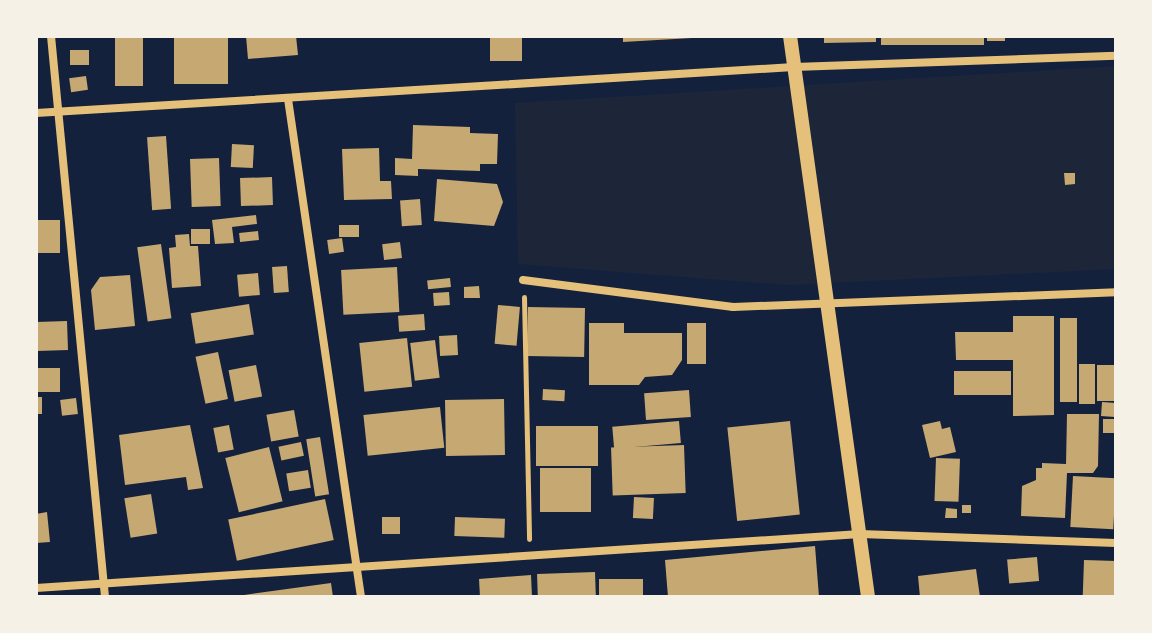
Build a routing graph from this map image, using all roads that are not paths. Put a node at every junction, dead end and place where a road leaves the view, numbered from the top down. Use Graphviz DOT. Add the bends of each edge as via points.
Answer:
graph roads {
  1 [pos="51,36"];
  2 [pos="790,36"];
  3 [pos="1116,56"];
  4 [pos="794,67"];
  5 [pos="288,99"];
  6 [pos="62,112"];
  7 [pos="36,113"];
  8 [pos="523,280"];
  9 [pos="1116,292"];
  10 [pos="827,302"];
  11 [pos="860,534"];
  12 [pos="1116,543"];
  13 [pos="356,567"];
  14 [pos="103,583"];
  15 [pos="36,588"];
  16 [pos="105,597"];
  17 [pos="361,597"];
  18 [pos="868,597"];
  1 -- 6 [label="street"];
  2 -- 4 [label="street"];
  3 -- 4 [label="street"];
  4 -- 5 [label="street"];
  4 -- 10 [label="street"];
  5 -- 6 [label="street"];
  5 -- 13 [label="street"];
  6 -- 7 [label="street"];
  6 -- 14 [label="street"];
  8 -- 10 [label="street" via="733,307"];
  9 -- 10 [label="street"];
  10 -- 11 [label="street"];
  11 -- 12 [label="street"];
  11 -- 13 [label="street"];
  11 -- 18 [label="street"];
  13 -- 14 [label="street"];
  13 -- 17 [label="street"];
  14 -- 15 [label="street"];
  14 -- 16 [label="street"];
}
